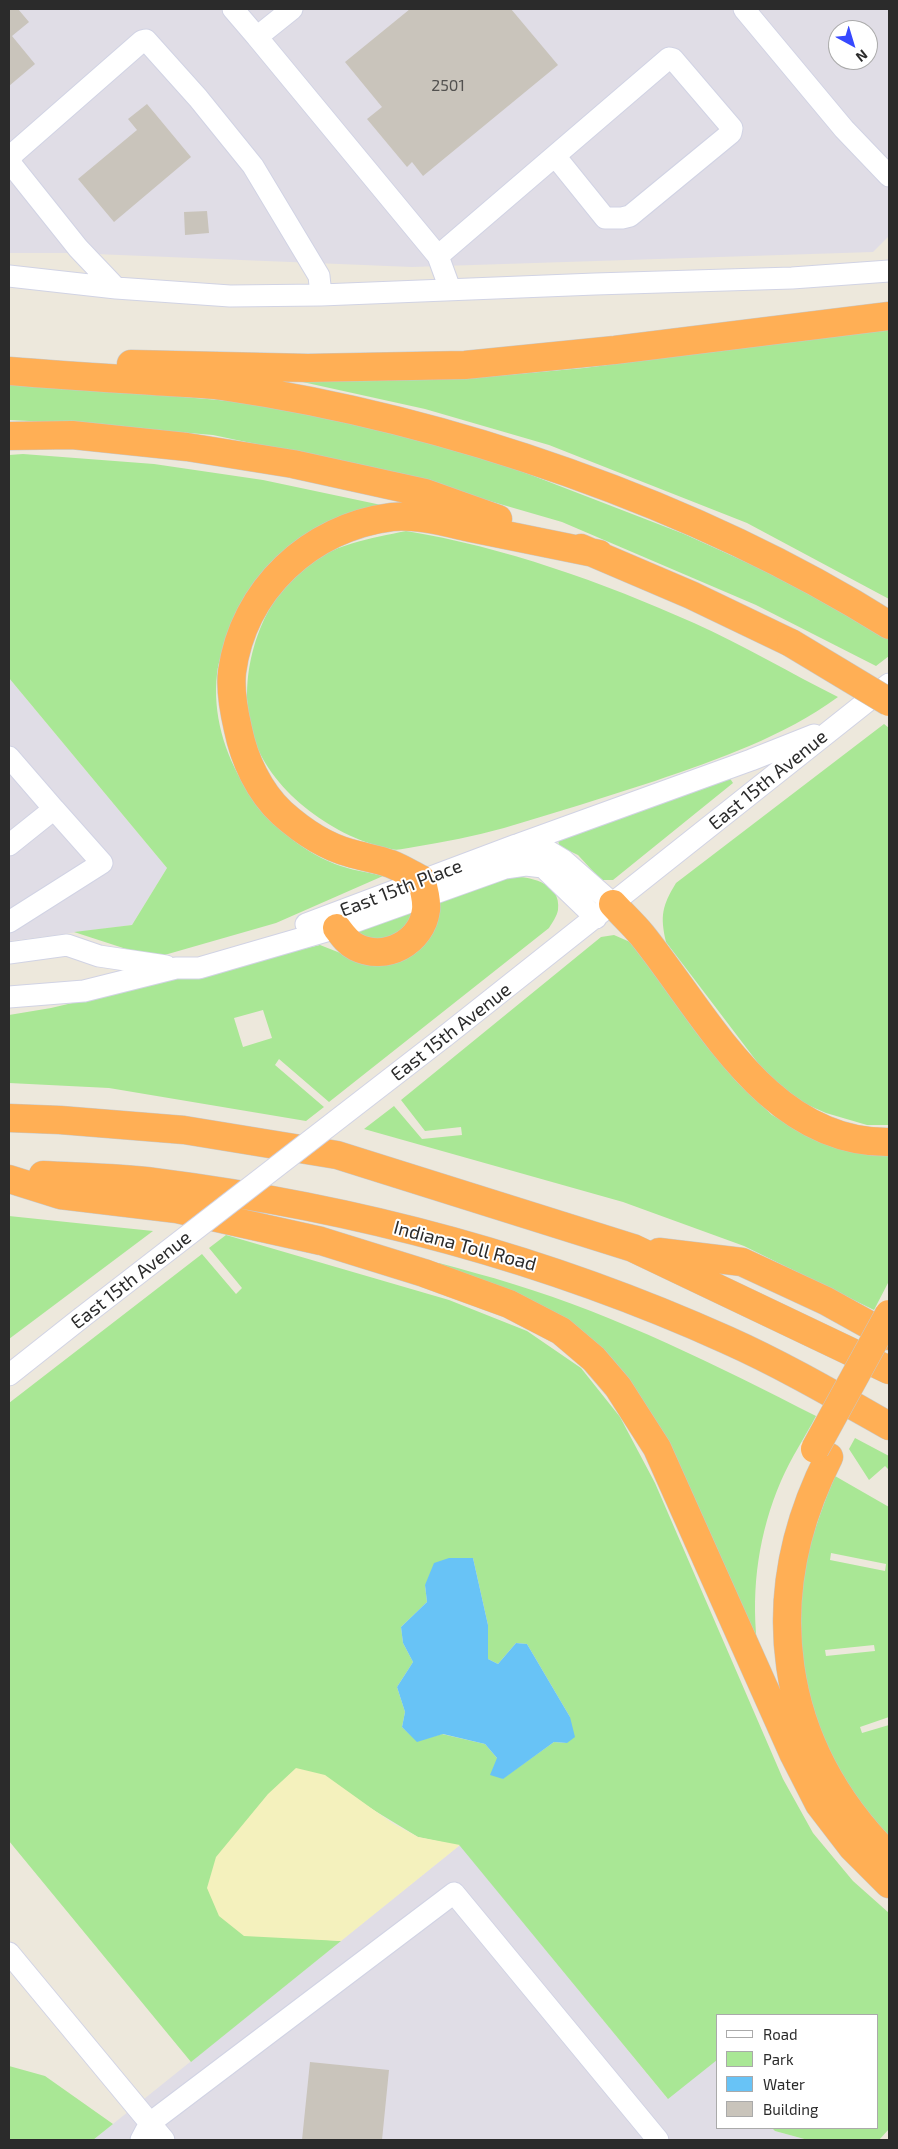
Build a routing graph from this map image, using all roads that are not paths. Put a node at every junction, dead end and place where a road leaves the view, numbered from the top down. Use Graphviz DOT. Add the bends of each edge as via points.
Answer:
graph roads {
  1 [pos="233,9"];
  2 [pos="292,9"];
  3 [pos="744,9"];
  4 [pos="257,37"];
  5 [pos="555,156"];
  6 [pos="889,176"];
  7 [pos="438,256"];
  8 [pos="889,271"];
  9 [pos="9,276"];
  10 [pos="116,288"];
  11 [pos="450,289"];
  12 [pos="321,295"];
  13 [pos="889,316"];
  14 [pos="9,371"];
  15 [pos="9,436"];
  16 [pos="598,554"];
  17 [pos="889,625"];
  18 [pos="889,684"];
  19 [pos="889,702"];
  20 [pos="835,726"];
  21 [pos="9,757"];
  22 [pos="54,809"];
  23 [pos="9,845"];
  24 [pos="516,845"];
  25 [pos="423,887"];
  26 [pos="604,911"];
  27 [pos="9,922"];
  28 [pos="337,928"];
  29 [pos="9,953"];
  30 [pos="176,968"];
  31 [pos="9,997"];
  32 [pos="9,1118"];
  33 [pos="889,1142"];
  34 [pos="9,1173"];
  35 [pos="9,1179"];
  36 [pos="633,1248"];
  37 [pos="889,1314"];
  38 [pos="889,1336"];
  39 [pos="889,1347"];
  40 [pos="889,1370"];
  41 [pos="9,1375"];
  42 [pos="889,1426"];
  43 [pos="822,1453"];
  44 [pos="794,1755"];
  45 [pos="889,1856"];
  46 [pos="889,1884"];
  47 [pos="12,1961"];
  48 [pos="145,2132"];
  49 [pos="164,2140"];
  50 [pos="658,2140"];
  1 -- 4 [label="street"];
  2 -- 4 [label="street"];
  3 -- 6 [label="street" via="844,129"];
  4 -- 7 [label="street"];
  5 -- 5 [label="street" via="668,58 673,59 732,128 731,133 630,216 622,218 605,218"];
  5 -- 7 [label="street"];
  7 -- 11 [label="street"];
  8 -- 11 [label="street" via="792,278"];
  9 -- 10 [label="street"];
  10 -- 12 [label="street" via="207,296"];
  10 -- 12 [label="street" via="78,248 11,164 11,159 14,153 146,40 253,166 319,276"];
  11 -- 12 [label="street"];
  13 -- 14 [label="highway" via="465,365 308,368 151,363"];
  14 -- 17 [label="highway" via="221,386 340,408 474,441 632,498 724,536 850,600"];
  15 -- 16 [label="highway" via="72,435 187,447 293,464 425,493"];
  16 -- 19 [label="highway, bridge" via="791,643"];
  16 -- 25 [label="highway" via="440,522 394,517 359,523 325,537 293,558 263,591 241,633 232,674 234,712 241,746 257,782 280,812 316,839 348,853 391,864"];
  18 -- 20 [label="street, East 15th Avenue"];
  20 -- 24 [label="street"];
  20 -- 26 [label="street, East 15th Avenue"];
  21 -- 22 [label="street"];
  22 -- 23 [label="street"];
  22 -- 27 [label="street" via="102,863"];
  24 -- 25 [label="street, East 15th Place"];
  24 -- 26 [label="street, East 15th Place" via="545,850 563,860"];
  25 -- 26 [label="street, East 15th Place" via="526,864 544,867"];
  25 -- 28 [label="street, East 15th Place"];
  25 -- 28 [label="highway" via="426,909 416,934 395,950 368,952 350,943"];
  25 -- 30 [label="street, East 15th Place" via="292,930 196,955"];
  26 -- 33 [label="highway" via="641,933 751,1077 778,1102 806,1121 843,1136"];
  26 -- 41 [label="street, East 15th Avenue, bridge"];
  28 -- 30 [label="street, East 15th Place" via="199,968"];
  29 -- 30 [label="street" via="67,945 99,956"];
  30 -- 31 [label="street, East 15th Place" via="84,991"];
  32 -- 36 [label="highway" via="184,1130 337,1155"];
  34 -- 42 [label="highway, Indiana Toll Road" via="152,1182 301,1204 512,1257 593,1284 728,1340"];
  35 -- 44 [label="highway" via="60,1194 177,1209 321,1242 424,1273 509,1304 561,1331 594,1359 618,1387 656,1448"];
  36 -- 38 [label="highway" via="742,1262 826,1301"];
  36 -- 40 [label="highway"];
  37 -- 43 [label="highway, bridge"];
  39 -- 43 [label="highway"];
  43 -- 44 [label="highway" via="784,1520 772,1582 773,1658"];
  43 -- 45 [label="highway" via="794,1544 788,1580 789,1651 794,1688 820,1764 841,1800"];
  44 -- 46 [label="highway" via="819,1804 852,1848"];
  47 -- 48 [label="street"];
  48 -- 49 [label="street"];
  48 -- 50 [label="street" via="454,1893"];
}
